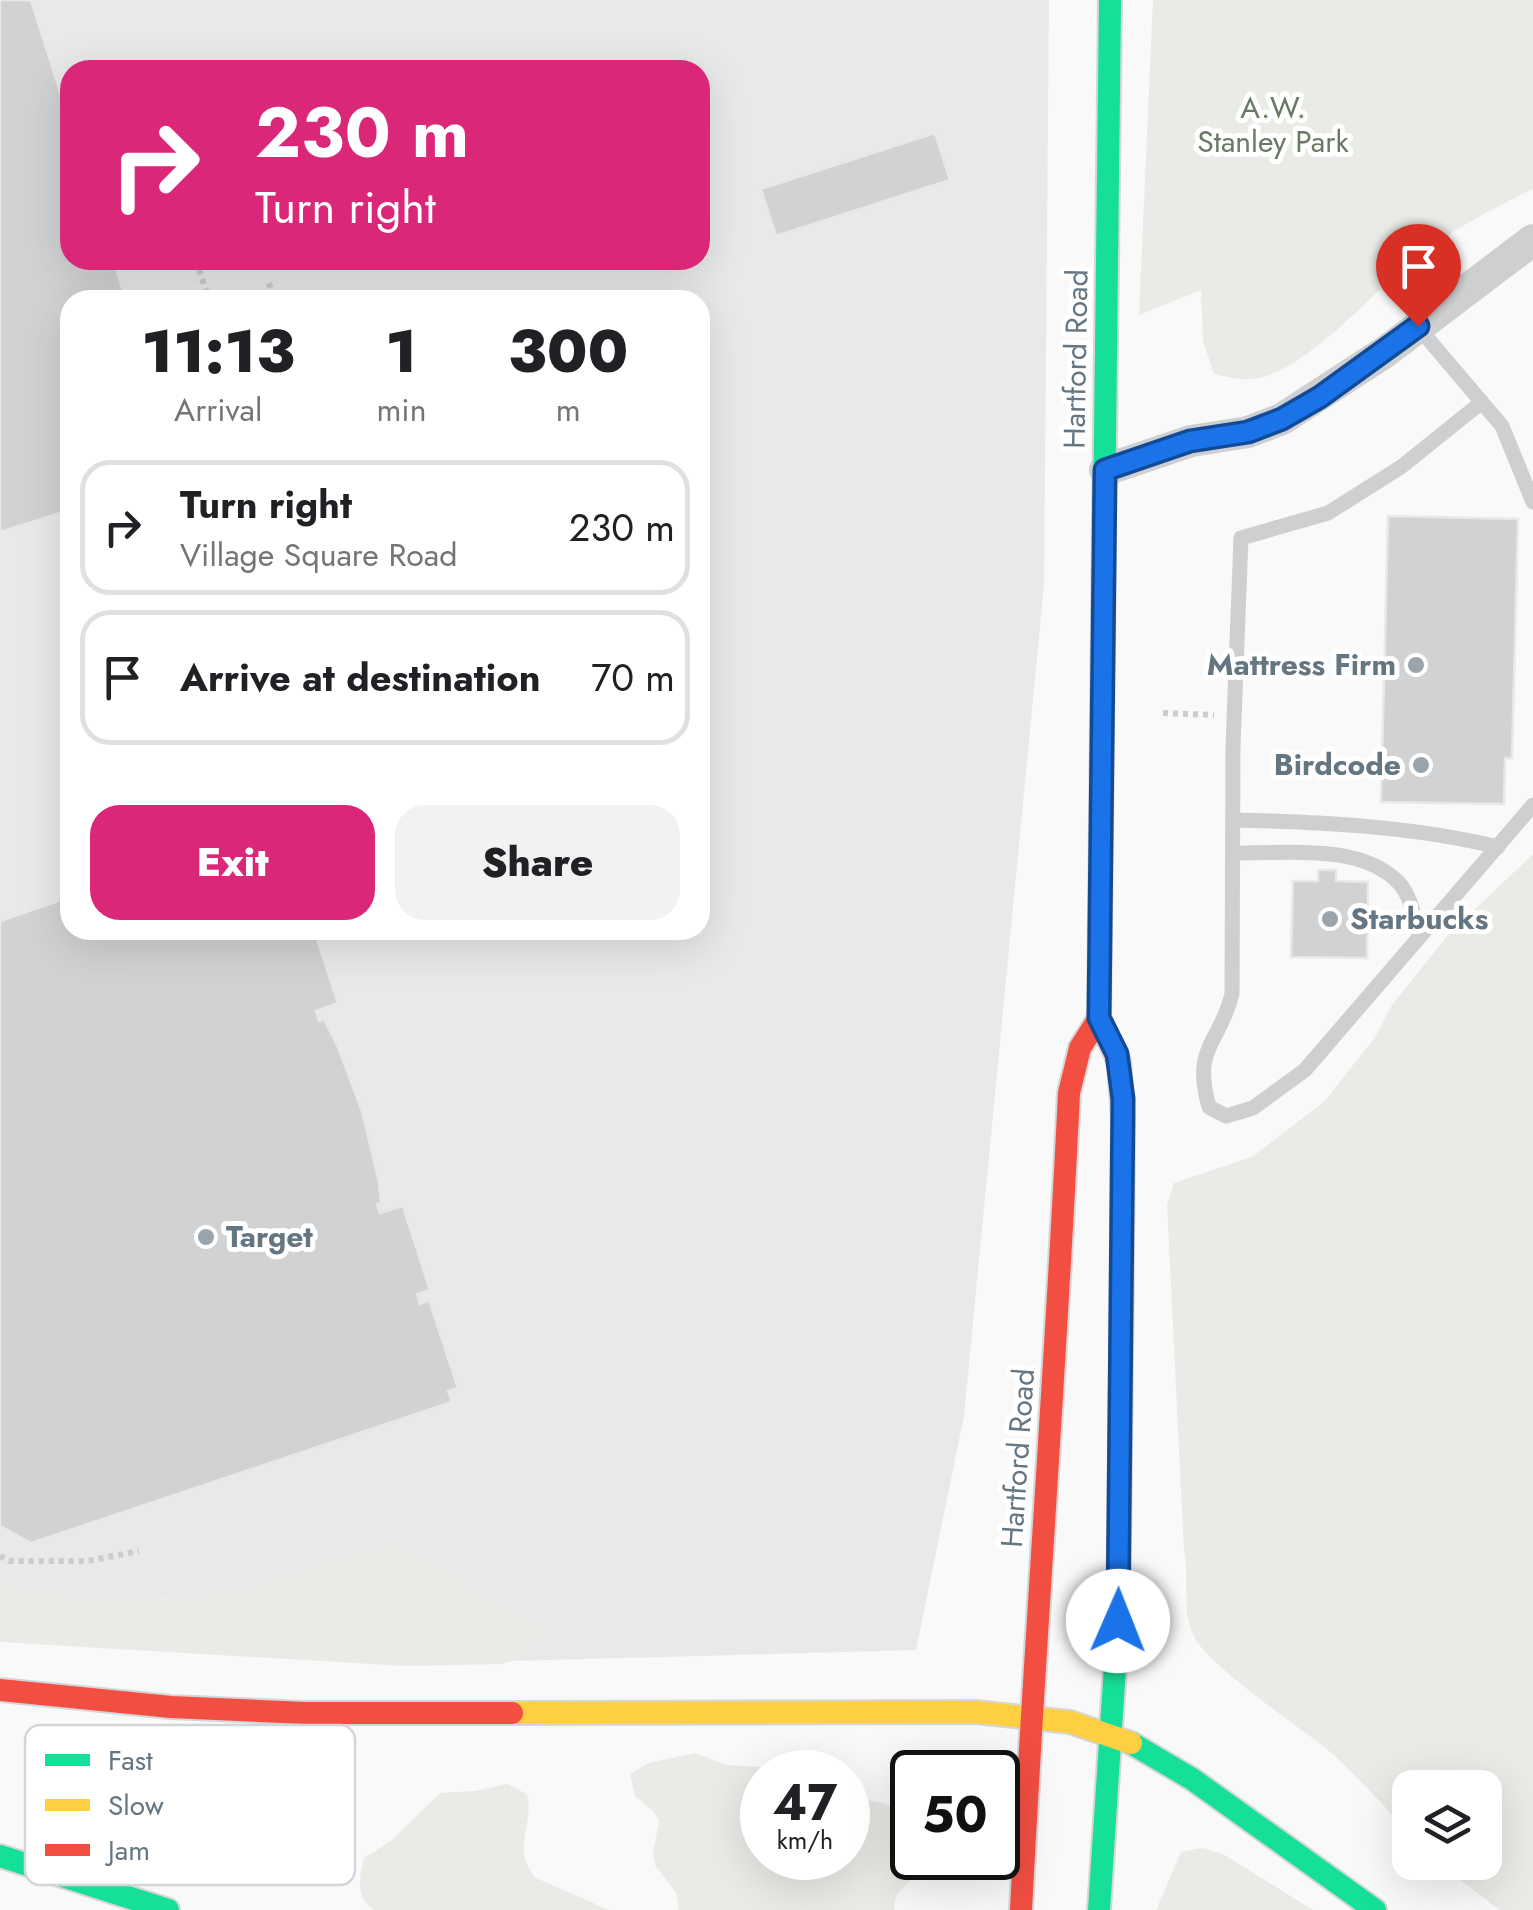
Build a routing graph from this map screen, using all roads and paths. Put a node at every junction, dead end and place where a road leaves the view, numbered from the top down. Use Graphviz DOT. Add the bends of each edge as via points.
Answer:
graph roads {
  1 [pos="1110,0"];
  2 [pos="1533,240"];
  3 [pos="269,283"];
  4 [pos="271,290"];
  5 [pos="1418,326"];
  6 [pos="1482,402"];
  7 [pos="1105,470"];
  8 [pos="1533,502"];
  9 [pos="1163,714"];
  10 [pos="1235,714"];
  11 [pos="1533,805"];
  12 [pos="1233,820"];
  13 [pos="1498,847"];
  14 [pos="1233,853"];
  15 [pos="1419,934"];
  16 [pos="1099,1018"];
  17 [pos="139,1551"];
  18 [pos="0,1556"];
  19 [pos="0,1690"];
  20 [pos="1030,1716"];
  21 [pos="1111,1734"];
  22 [pos="0,1856"];
  23 [pos="25,1864"];
  24 [pos="90,1885"];
  25 [pos="168,1910"];
  26 [pos="1022,1910"];
  27 [pos="1098,1910"];
  28 [pos="1376,1910"];
  1 -- 7 [label="main road, Hartford Road"];
  2 -- 5 [label="street"];
  3 -- 4 [label="path"];
  5 -- 6 [label="lane"];
  5 -- 7 [label="street" via="1282,419"];
  6 -- 8 [label="lane" via="1502,426"];
  6 -- 10 [label="lane" via="1401,467 1328,513 1241,538"];
  7 -- 16 [label="main road, Hartford Road"];
  9 -- 10 [label="path"];
  10 -- 12 [label="lane"];
  11 -- 13 [label="lane"];
  12 -- 13 [label="lane" via="1329,822"];
  12 -- 14 [label="lane"];
  13 -- 15 [label="lane"];
  14 -- 15 [label="lane" via="1360,860 1399,884"];
  14 -- 15 [label="lane" via="1232,994 1204,1054 1202,1082 1209,1107 1226,1116 1253,1108 1305,1070"];
  16 -- 20 [label="main road, Hartford Road" via="1080,1048 1069,1093"];
  16 -- 21 [label="main road, Hartford Road" via="1117,1054 1123,1099 1119,1598"];
  17 -- 18 [label="path" via="88,1560"];
  19 -- 20 [label="main road" via="306,1713"];
  20 -- 21 [label="main road"];
  20 -- 26 [label="main road, Hartford Road"];
  21 -- 27 [label="main road, Hartford Road"];
  21 -- 28 [label="main road" via="1166,1762"];
  22 -- 23 [label="main road"];
  24 -- 25 [label="main road"];
}
